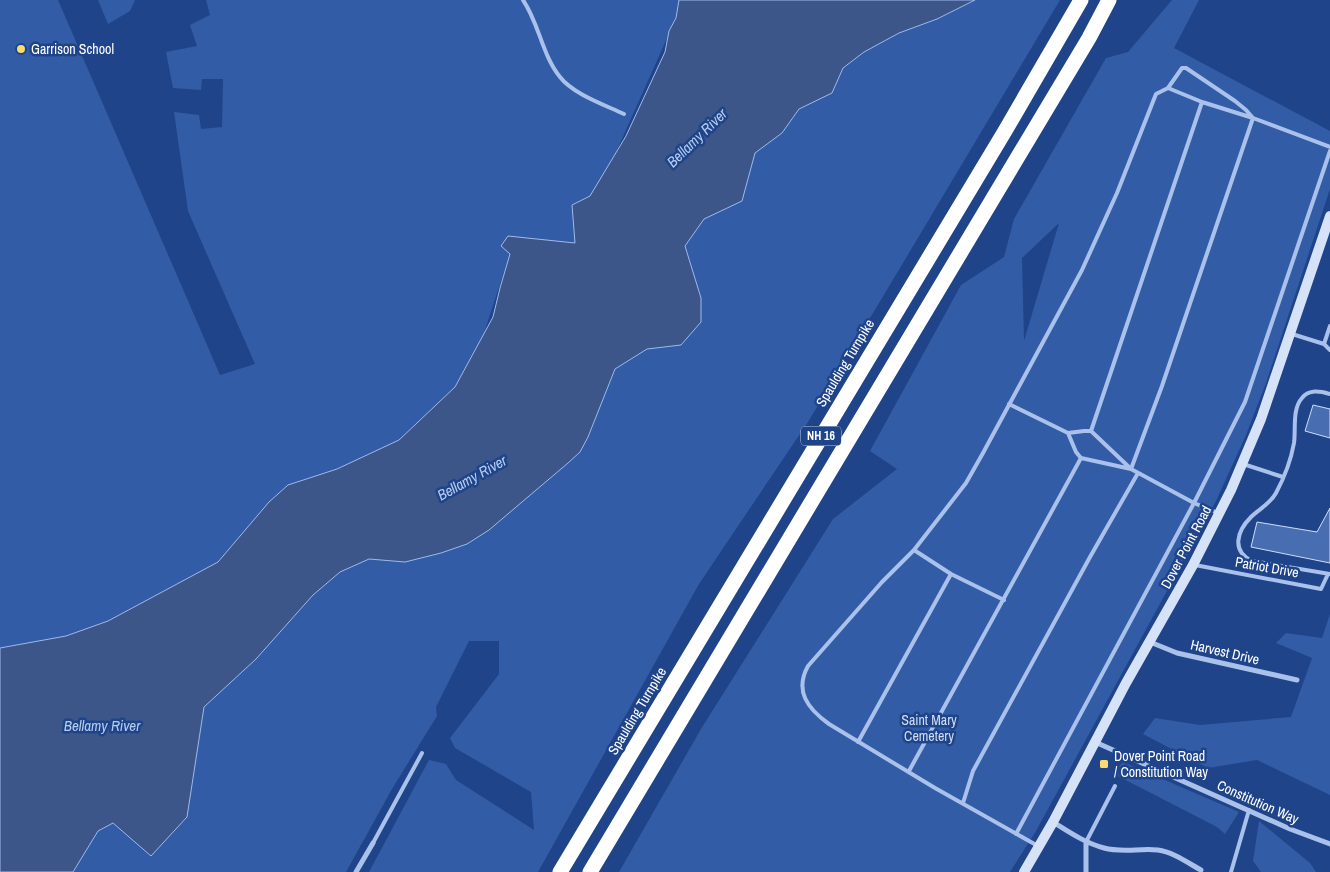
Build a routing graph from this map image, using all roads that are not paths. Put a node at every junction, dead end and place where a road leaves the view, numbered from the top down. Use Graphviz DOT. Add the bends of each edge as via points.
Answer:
graph roads {
  1 [pos="523,0"];
  2 [pos="1081,0"];
  3 [pos="1109,0"];
  4 [pos="1168,88"];
  5 [pos="1202,102"];
  6 [pos="624,114"];
  7 [pos="1253,118"];
  8 [pos="1330,146"];
  9 [pos="1330,151"];
  10 [pos="1330,216"];
  11 [pos="1327,235"];
  12 [pos="1330,326"];
  13 [pos="1291,334"];
  14 [pos="1324,344"];
  15 [pos="1330,350"];
  16 [pos="1330,394"];
  17 [pos="1009,404"];
  18 [pos="1091,431"];
  19 [pos="1068,434"];
  20 [pos="1081,458"];
  21 [pos="1243,464"];
  22 [pos="1131,469"];
  23 [pos="1138,473"];
  24 [pos="1283,477"];
  25 [pos="1194,503"];
  26 [pos="1220,514"];
  27 [pos="914,550"];
  28 [pos="1192,565"];
  29 [pos="951,574"];
  30 [pos="1329,574"];
  31 [pos="1004,600"];
  32 [pos="1149,642"];
  33 [pos="1297,680"];
  34 [pos="858,742"];
  35 [pos="1096,742"];
  36 [pos="422,753"];
  37 [pos="910,771"];
  38 [pos="1115,786"];
  39 [pos="963,803"];
  40 [pos="1249,810"];
  41 [pos="1052,822"];
  42 [pos="1016,834"];
  43 [pos="1086,842"];
  44 [pos="373,843"];
  45 [pos="1330,844"];
  46 [pos="1038,846"];
  47 [pos="1200,870"];
  48 [pos="356,872"];
  49 [pos="560,872"];
  50 [pos="590,872"];
  51 [pos="1024,872"];
  52 [pos="1086,872"];
  53 [pos="1231,872"];
  1 -- 6 [label="lane" via="560,78 576,91"];
  2 -- 49 [label="highway, Spaulding Turnpike / NH 16"];
  3 -- 50 [label="highway, NH 16"];
  4 -- 5 [label="lane"];
  4 -- 7 [label="lane" via="1182,68 1186,68 1241,105"];
  4 -- 17 [label="lane" via="1156,94 1089,254"];
  5 -- 7 [label="lane"];
  5 -- 18 [label="lane"];
  7 -- 8 [label="lane"];
  7 -- 22 [label="lane"];
  9 -- 25 [label="lane" via="1245,402"];
  10 -- 11 [label="main road, Dover Point Road"];
  11 -- 13 [label="main road, Dover Point Road"];
  12 -- 14 [label="lane"];
  13 -- 14 [label="lane"];
  13 -- 21 [label="main road, Dover Point Road"];
  14 -- 15 [label="lane"];
  16 -- 24 [label="lane" via="1319,391 1302,398 1296,412 1290,460"];
  17 -- 19 [label="lane"];
  17 -- 27 [label="lane" via="966,483"];
  18 -- 19 [label="lane"];
  18 -- 22 [label="lane"];
  19 -- 20 [label="lane"];
  20 -- 22 [label="lane"];
  20 -- 31 [label="lane"];
  21 -- 24 [label="lane"];
  21 -- 26 [label="main road, Dover Point Road"];
  22 -- 23 [label="lane"];
  23 -- 25 [label="lane"];
  23 -- 39 [label="lane" via="973,771"];
  24 -- 30 [label="lane" via="1270,502 1244,526 1238,544 1240,552 1252,561"];
  25 -- 26 [label="lane"];
  25 -- 42 [label="lane"];
  26 -- 28 [label="main road, Dover Point Road"];
  27 -- 29 [label="lane"];
  27 -- 34 [label="lane" via="820,651 804,674 804,696 816,715"];
  28 -- 30 [label="lane, Patriot Drive" via="1321,588"];
  28 -- 32 [label="main road, Dover Point Road"];
  29 -- 31 [label="lane"];
  29 -- 34 [label="lane"];
  31 -- 37 [label="lane"];
  32 -- 33 [label="street, Harvest Drive" via="1177,652"];
  32 -- 35 [label="main road, Dover Point Road"];
  34 -- 37 [label="lane"];
  35 -- 40 [label="street, Constitution Way"];
  35 -- 41 [label="main road, Dover Point Road"];
  36 -- 44 [label="lane"];
  37 -- 39 [label="lane"];
  38 -- 43 [label="lane"];
  39 -- 42 [label="lane"];
  40 -- 45 [label="street, Constitution Way"];
  40 -- 53 [label="lane"];
  41 -- 43 [label="street"];
  41 -- 46 [label="main road, Dover Point Road"];
  42 -- 46 [label="lane"];
  43 -- 47 [label="street" via="1106,849 1167,852"];
  43 -- 52 [label="street"];
  44 -- 48 [label="street"];
  46 -- 51 [label="main road, Dover Point Road"];
}
